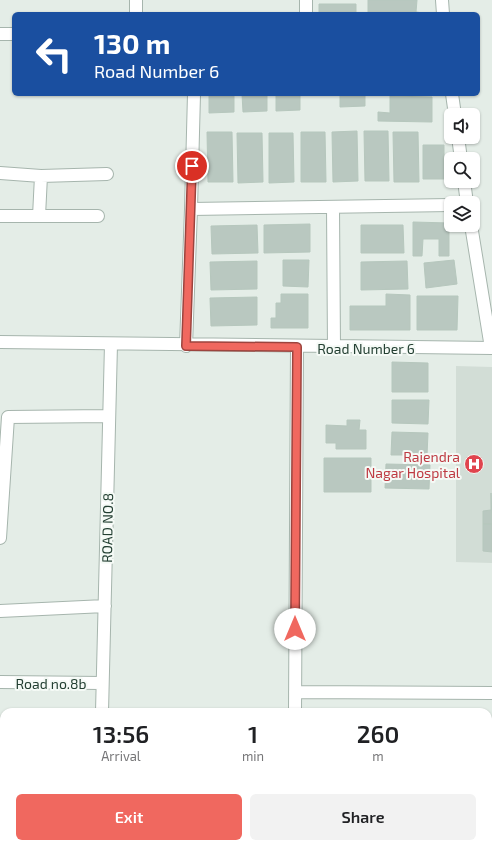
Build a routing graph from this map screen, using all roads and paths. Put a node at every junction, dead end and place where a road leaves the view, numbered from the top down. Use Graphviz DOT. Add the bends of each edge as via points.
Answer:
graph roads {
  1 [pos="136,0"];
  2 [pos="306,0"];
  3 [pos="442,0"];
  4 [pos="136,12"];
  5 [pos="306,12"];
  6 [pos="443,12"];
  7 [pos="0,34"];
  8 [pos="12,34"];
  9 [pos="194,96"];
  10 [pos="452,96"];
  11 [pos="454,108"];
  12 [pos="0,173"];
  13 [pos="107,174"];
  14 [pos="41,176"];
  15 [pos="444,205"];
  16 [pos="334,207"];
  17 [pos="191,209"];
  18 [pos="0,216"];
  19 [pos="39,216"];
  20 [pos="98,216"];
  21 [pos="472,232"];
  22 [pos="0,342"];
  23 [pos="111,344"];
  24 [pos="186,346"];
  25 [pos="297,347"];
  26 [pos="334,348"];
  27 [pos="492,348"];
  28 [pos="109,416"];
  29 [pos="0,538"];
  30 [pos="105,606"];
  31 [pos="0,611"];
  32 [pos="0,682"];
  33 [pos="102,683"];
  34 [pos="295,692"];
  35 [pos="492,693"];
  36 [pos="102,708"];
  37 [pos="295,708"];
  1 -- 4 [label="street"];
  2 -- 5 [label="street"];
  3 -- 6 [label="street"];
  7 -- 8 [label="street"];
  9 -- 17 [label="street"];
  10 -- 11 [label="street"];
  12 -- 14 [label="street"];
  13 -- 14 [label="street"];
  14 -- 19 [label="street"];
  15 -- 16 [label="street"];
  16 -- 17 [label="street"];
  16 -- 26 [label="street"];
  17 -- 24 [label="street"];
  18 -- 19 [label="street"];
  19 -- 20 [label="street"];
  21 -- 27 [label="street"];
  22 -- 23 [label="street, Road Number 6"];
  23 -- 24 [label="street, Road Number 6"];
  23 -- 28 [label="street, ROAD NO.8"];
  24 -- 25 [label="street, Road Number 6"];
  25 -- 26 [label="street, Road Number 6"];
  25 -- 34 [label="street"];
  26 -- 27 [label="street, Road Number 6"];
  28 -- 29 [label="street" via="8,417"];
  28 -- 30 [label="street, ROAD NO.8"];
  30 -- 31 [label="street"];
  30 -- 33 [label="street, ROAD NO.8"];
  32 -- 33 [label="street, Road no.8b"];
  33 -- 36 [label="street, ROAD NO.8"];
  34 -- 35 [label="street"];
  34 -- 37 [label="street"];
}
